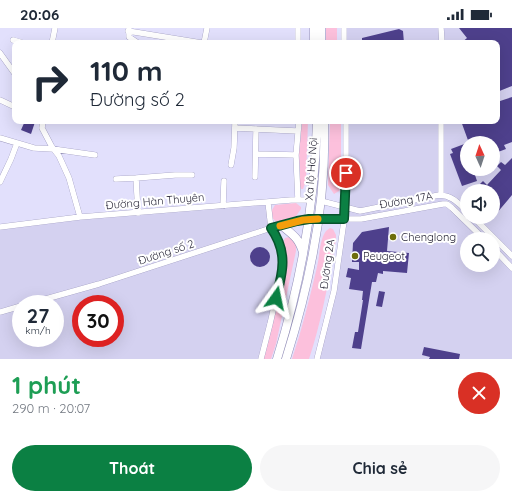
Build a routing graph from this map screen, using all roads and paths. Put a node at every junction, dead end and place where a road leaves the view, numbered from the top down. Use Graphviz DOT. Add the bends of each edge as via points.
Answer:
graph roads {
  1 [pos="55,28"];
  2 [pos="158,28"];
  3 [pos="207,28"];
  4 [pos="298,28"];
  5 [pos="314,28"];
  6 [pos="321,28"];
  7 [pos="344,28"];
  8 [pos="441,28"];
  9 [pos="129,29"];
  10 [pos="156,35"];
  11 [pos="53,40"];
  12 [pos="132,40"];
  13 [pos="174,40"];
  14 [pos="204,40"];
  15 [pos="298,40"];
  16 [pos="314,40"];
  17 [pos="321,40"];
  18 [pos="344,40"];
  19 [pos="442,40"];
  20 [pos="0,53"];
  21 [pos="12,70"];
  22 [pos="0,100"];
  23 [pos="12,106"];
  24 [pos="40,124"];
  25 [pos="43,124"];
  26 [pos="235,124"];
  27 [pos="299,124"];
  28 [pos="317,124"];
  29 [pos="324,124"];
  30 [pos="346,124"];
  31 [pos="441,124"];
  32 [pos="42,128"];
  33 [pos="235,128"];
  34 [pos="256,128"];
  35 [pos="298,131"];
  36 [pos="0,138"];
  37 [pos="17,143"];
  38 [pos="53,149"];
  39 [pos="256,154"];
  40 [pos="95,155"];
  41 [pos="296,155"];
  42 [pos="231,165"];
  43 [pos="192,175"];
  44 [pos="255,177"];
  45 [pos="136,178"];
  46 [pos="116,179"];
  47 [pos="224,181"];
  48 [pos="0,182"];
  49 [pos="441,195"];
  50 [pos="298,200"];
  51 [pos="312,200"];
  52 [pos="321,201"];
  53 [pos="268,202"];
  54 [pos="460,204"];
  55 [pos="223,206"];
  56 [pos="345,207"];
  57 [pos="138,213"];
  58 [pos="80,217"];
  59 [pos="309,219"];
  60 [pos="318,219"];
  61 [pos="344,219"];
  62 [pos="481,224"];
  63 [pos="281,226"];
  64 [pos="0,227"];
  65 [pos="271,228"];
  66 [pos="477,232"];
  67 [pos="303,253"];
  68 [pos="500,255"];
  69 [pos="512,256"];
  70 [pos="512,268"];
  71 [pos="60,295"];
  72 [pos="12,309"];
  73 [pos="0,312"];
  74 [pos="261,359"];
  75 [pos="277,359"];
  76 [pos="286,359"];
  77 [pos="317,359"];
  1 -- 11 [label="street"];
  2 -- 10 [label="street"];
  3 -- 14 [label="street"];
  4 -- 15 [label="street"];
  5 -- 16 [label="highway"];
  6 -- 17 [label="highway"];
  7 -- 18 [label="street"];
  8 -- 19 [label="street"];
  9 -- 10 [label="street"];
  9 -- 12 [label="street" via="128,36"];
  10 -- 13 [label="street"];
  20 -- 21 [label="street"];
  22 -- 23 [label="street"];
  24 -- 32 [label="street"];
  25 -- 32 [label="street"];
  26 -- 33 [label="street"];
  27 -- 35 [label="street"];
  28 -- 51 [label="highway, Xa lộ Hà Nội"];
  29 -- 52 [label="highway, Xa lộ Hà Nội"];
  30 -- 56 [label="street, Đường 2A"];
  31 -- 49 [label="street"];
  32 -- 38 [label="street"];
  33 -- 34 [label="street"];
  33 -- 42 [label="street"];
  34 -- 35 [label="street"];
  34 -- 39 [label="street"];
  35 -- 41 [label="street"];
  36 -- 37 [label="street"];
  37 -- 38 [label="street" via="34,148"];
  37 -- 48 [label="street"];
  38 -- 40 [label="street"];
  38 -- 58 [label="street" via="69,178"];
  39 -- 41 [label="street"];
  39 -- 44 [label="street"];
  41 -- 50 [label="street"];
  43 -- 45 [label="street"];
  45 -- 46 [label="street"];
  45 -- 57 [label="street"];
  47 -- 55 [label="street"];
  49 -- 54 [label="street, Đường 17A" via="453,198"];
  49 -- 56 [label="street, Đường 17A" via="360,211"];
  50 -- 51 [label="street, Đường Hàn Thuyên"];
  50 -- 53 [label="street, Đường Hàn Thuyên"];
  51 -- 52 [label="highway"];
  51 -- 59 [label="highway, Xa lộ Hà Nội"];
  52 -- 56 [label="street, Đường 17A"];
  52 -- 60 [label="highway, Xa lộ Hà Nội"];
  53 -- 55 [label="street, Đường Hàn Thuyên"];
  53 -- 65 [label="street"];
  55 -- 57 [label="street, Đường Hàn Thuyên"];
  56 -- 61 [label="street, Đường 2A"];
  57 -- 58 [label="street, Đường Hàn Thuyên"];
  58 -- 64 [label="street, Đường Hàn Thuyên"];
  59 -- 60 [label="highway"];
  59 -- 63 [label="street, Đường số 2"];
  59 -- 67 [label="highway, Xa lộ Hà Nội"];
  60 -- 61 [label="street, Đường 17A"];
  60 -- 76 [label="highway, Xa lộ Hà Nội" via="306,288"];
  61 -- 66 [label="street, Đường 17A" via="361,219 448,204"];
  61 -- 77 [label="street, Đường 2A" via="333,294"];
  62 -- 69 [label="street"];
  63 -- 65 [label="street, Đường số 2"];
  63 -- 67 [label="highway" via="296,237"];
  65 -- 71 [label="street, Đường số 2"];
  65 -- 74 [label="street" via="281,248 283,267"];
  67 -- 75 [label="highway, Xa lộ Hà Nội" via="297,286"];
  68 -- 70 [label="street"];
  72 -- 73 [label="street"];
}
